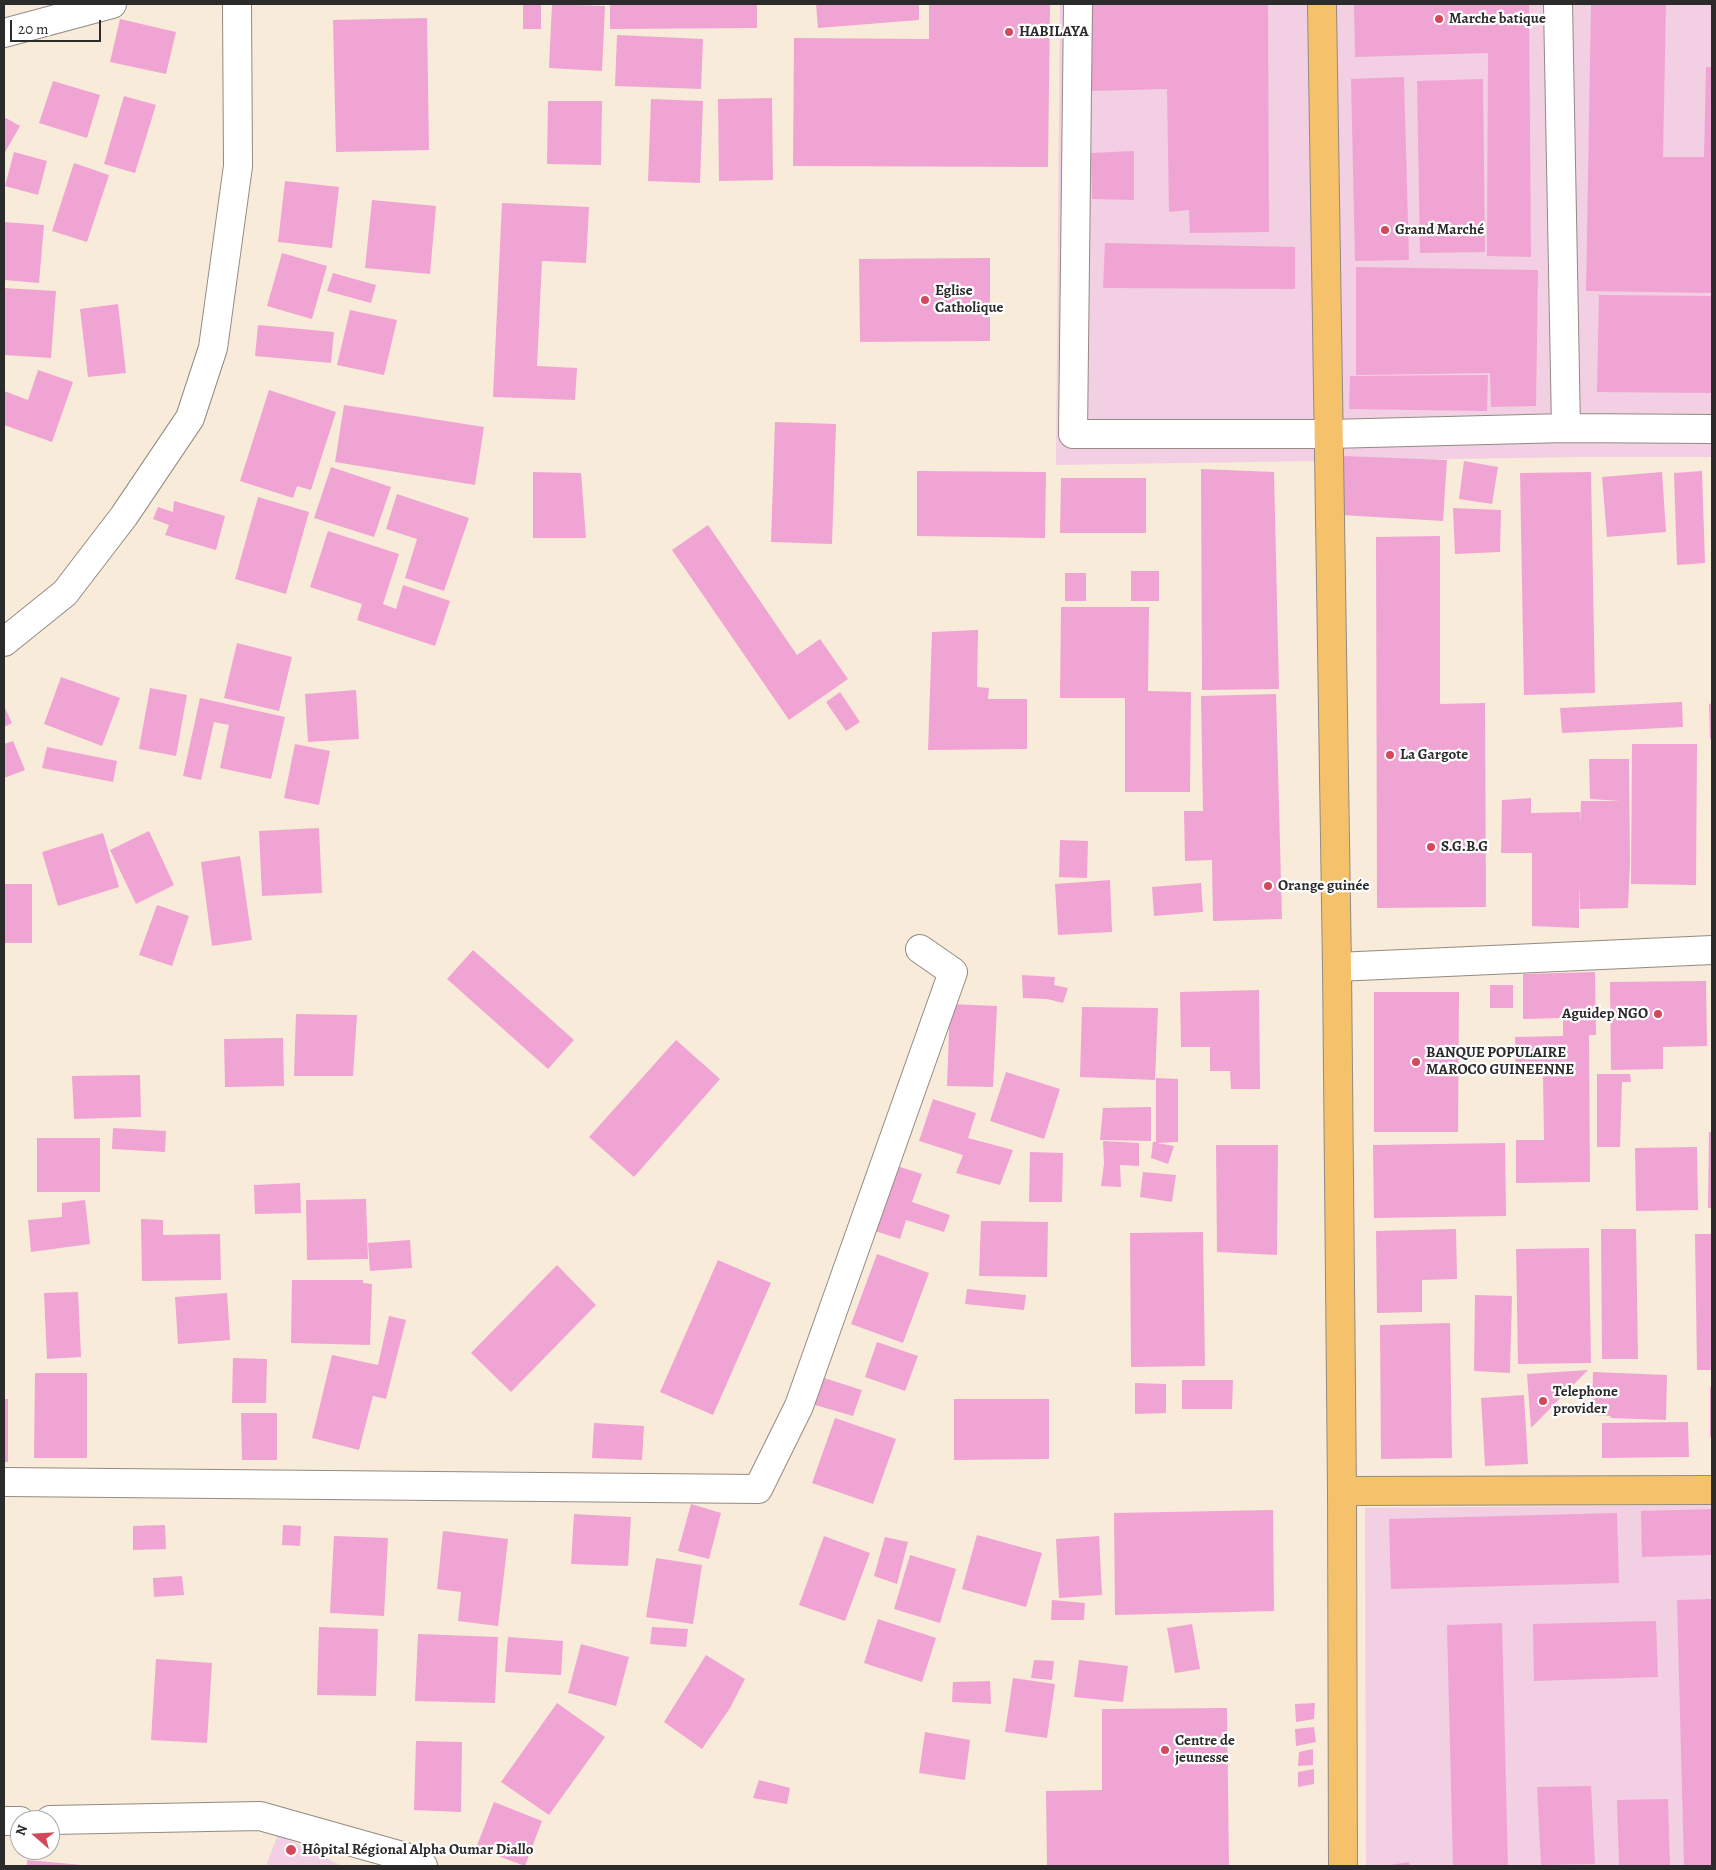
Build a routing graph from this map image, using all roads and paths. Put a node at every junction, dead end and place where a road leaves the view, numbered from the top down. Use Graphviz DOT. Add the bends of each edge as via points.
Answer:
graph roads {
  1 [pos="112,4"];
  2 [pos="237,4"];
  3 [pos="1078,4"];
  4 [pos="1322,4"];
  5 [pos="1558,4"];
  6 [pos="4,33"];
  7 [pos="1566,428"];
  8 [pos="1712,429"];
  9 [pos="1328,434"];
  10 [pos="4,642"];
  11 [pos="920,950"];
  12 [pos="1712,950"];
  13 [pos="1337,967"];
  14 [pos="4,1482"];
  15 [pos="1712,1490"];
  16 [pos="1342,1491"];
  17 [pos="60,1820"];
  18 [pos="423,1866"];
  19 [pos="1343,1866"];
  1 -- 6 [label="street"];
  2 -- 10 [label="street" via="238,166 213,348 190,418 124,516 65,593"];
  3 -- 9 [label="street" via="1073,434"];
  4 -- 9 [label="main road"];
  5 -- 7 [label="street"];
  7 -- 8 [label="street"];
  7 -- 9 [label="street"];
  9 -- 13 [label="main road"];
  11 -- 14 [label="street" via="953,972 799,1406 758,1489"];
  12 -- 13 [label="street"];
  13 -- 16 [label="main road"];
  15 -- 16 [label="main road"];
  16 -- 19 [label="main road"];
  17 -- 18 [label="street" via="260,1816 409,1858"];
}
